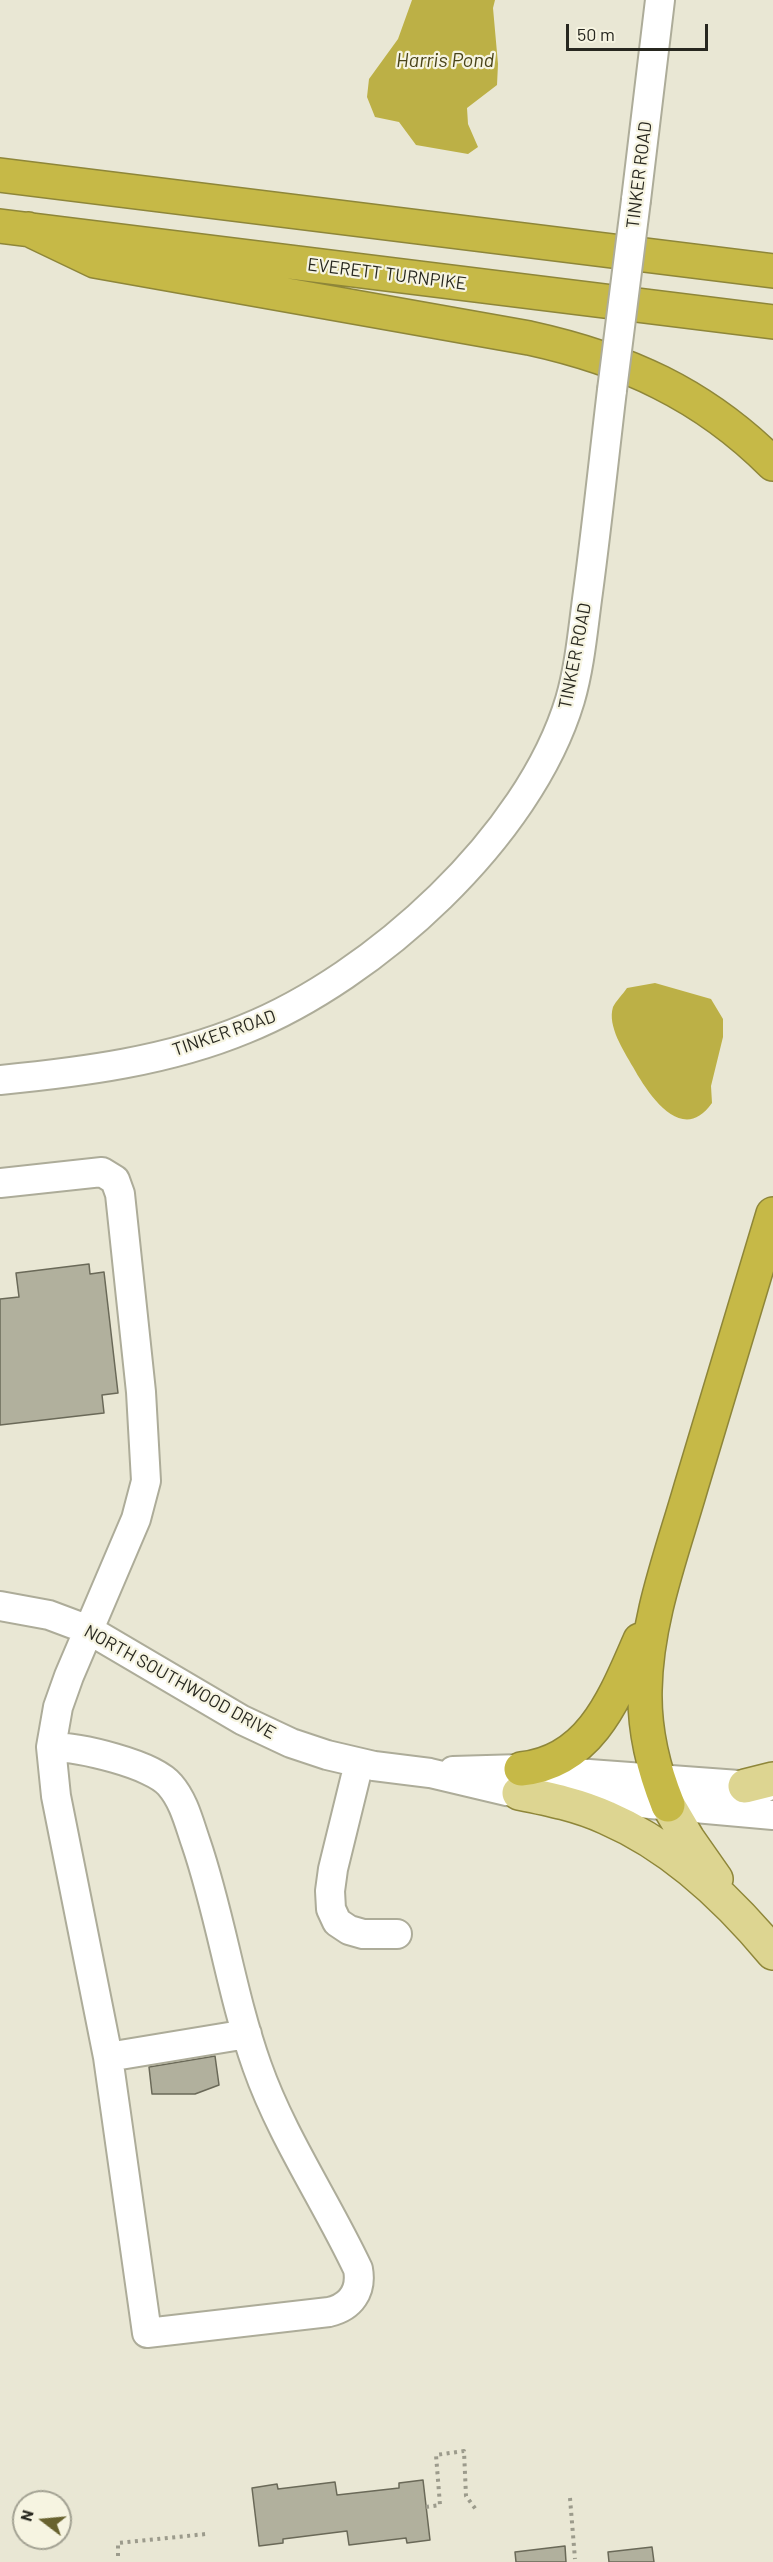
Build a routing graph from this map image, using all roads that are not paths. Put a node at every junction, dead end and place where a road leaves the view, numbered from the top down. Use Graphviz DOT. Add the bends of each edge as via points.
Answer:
graph roads {
  1 [pos="660,0"];
  2 [pos="0,175"];
  3 [pos="14,227"];
  4 [pos="698,261"];
  5 [pos="773,266"];
  6 [pos="773,271"];
  7 [pos="773,322"];
  8 [pos="773,464"];
  9 [pos="0,1080"];
  10 [pos="0,1183"];
  11 [pos="773,1214"];
  12 [pos="672,1551"];
  13 [pos="0,1606"];
  14 [pos="89,1630"];
  15 [pos="51,1747"];
  16 [pos="358,1763"];
  17 [pos="520,1781"];
  18 [pos="764,1784"];
  19 [pos="663,1792"];
  20 [pos="773,1815"];
  21 [pos="745,1919"];
  22 [pos="397,1934"];
  23 [pos="773,1953"];
  24 [pos="247,2034"];
  25 [pos="108,2057"];
  1 -- 9 [label="street, TINKER ROAD, bridge" via="585,614 570,701 535,777 476,858 407,926 329,986 278,1015 242,1031 171,1052 75,1071"];
  2 -- 4 [label="highway"];
  3 -- 7 [label="highway, EVERETT TURNPIKE"];
  3 -- 8 [label="highway" via="95,261 529,338 596,355 655,378 690,397"];
  4 -- 5 [label="highway"];
  4 -- 6 [label="highway"];
  10 -- 14 [label="street" via="102,1172 115,1180 120,1194 146,1475 136,1519"];
  11 -- 12 [label="highway"];
  12 -- 17 [label="highway" via="640,1639 598,1722 579,1745"];
  12 -- 19 [label="highway" via="654,1618 645,1689 649,1741"];
  13 -- 14 [label="street, NORTH SOUTHWOOD DRIVE" via="50,1615"];
  14 -- 15 [label="street" via="63,1693"];
  14 -- 16 [label="street, NORTH SOUTHWOOD DRIVE" via="260,1729 309,1750"];
  15 -- 24 [label="street" via="147,1769 161,1776 175,1791 203,1865"];
  15 -- 25 [label="street" via="56,1796"];
  16 -- 17 [label="street, NORTH SOUTHWOOD DRIVE"];
  16 -- 22 [label="street" via="333,1869 331,1909 337,1922 349,1930"];
  17 -- 19 [label="street, NORTH SOUTHWOOD DRIVE"];
  17 -- 21 [label="main road" via="630,1830 687,1869"];
  18 -- 19 [label="street, NORTH SOUTHWOOD DRIVE"];
  19 -- 20 [label="street, NORTH SOUTHWOOD DRIVE"];
  19 -- 21 [label="main road" via="695,1850"];
  21 -- 23 [label="main road"];
  24 -- 25 [label="street"];
  24 -- 25 [label="street" via="265,2088 358,2269 354,2296 337,2310 147,2333"];
}
